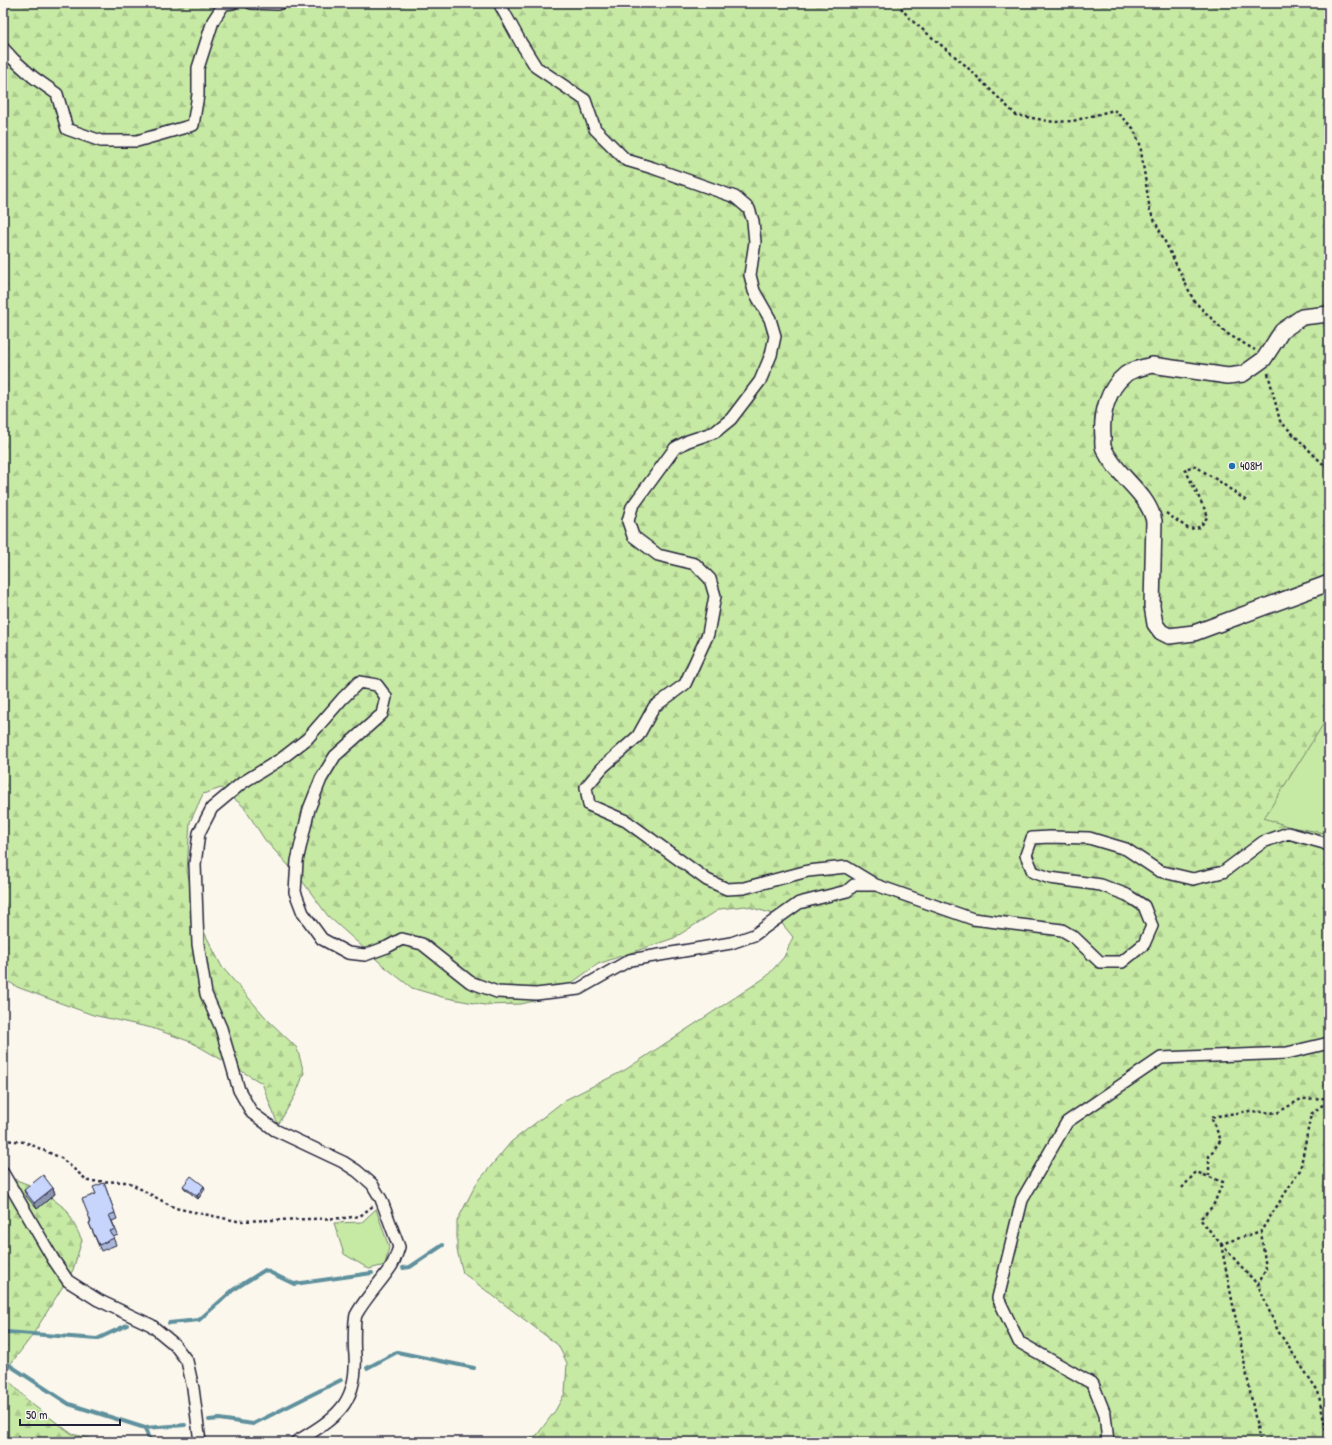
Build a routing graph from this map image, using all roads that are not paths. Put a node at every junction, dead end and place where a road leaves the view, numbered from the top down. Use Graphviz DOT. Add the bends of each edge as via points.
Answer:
graph roads {
  1 [pos="233,3"];
  2 [pos="251,3"];
  3 [pos="281,3"];
  4 [pos="499,3"];
  5 [pos="3,48"];
  6 [pos="1329,314"];
  7 [pos="1329,583"];
  8 [pos="1329,846"];
  9 [pos="876,885"];
  10 [pos="1329,1043"];
  11 [pos="3,1173"];
  12 [pos="200,1442"];
  13 [pos="296,1442"];
  14 [pos="1108,1442"];
  1 -- 5 [label="street" via="224,4 213,21 198,68 198,95 193,125 138,141 101,141 67,129 57,94 33,78"];
  2 -- 3 [label="street"];
  4 -- 9 [label="street" via="536,67 584,100 595,129 626,160 735,197 749,209 755,242 750,275 754,291 770,319 775,336 772,355 760,381 732,419 715,432 675,448 632,507 628,521 633,536 658,555 696,564 710,579 716,596 708,634 685,684 654,707 638,736 603,767 586,788 589,805 626,821 707,880 727,889 744,888 808,870 846,867"];
  6 -- 7 [label="street" via="1302,317 1282,331 1264,359 1243,374 1228,376 1152,365 1127,374 1116,385 1107,400 1103,418 1103,448 1146,500 1152,511 1152,606 1155,624 1161,632 1169,636 1194,633"];
  8 -- 9 [label="street" via="1288,834 1263,842 1223,872 1193,879 1159,871 1126,849 1089,838 1032,838 1026,855 1033,872 1050,878 1101,886 1127,895 1144,906 1152,926 1144,944 1122,962 1100,962 1074,937 1062,930 973,919"];
  9 -- 13 [label="street" via="854,885 847,891 799,903 754,934 731,943 630,960 579,989 544,994 497,992 470,982 422,944 402,939 365,955 348,953 322,939 303,913 295,892 297,861 309,809 335,756 382,714 386,698 377,684 359,682 307,739 282,759 242,783 212,808 199,833 195,864 198,944 206,994 221,1028 239,1090 252,1112 275,1130 343,1162 372,1184 381,1199 399,1248 393,1264 356,1316 356,1366 353,1385 347,1399 340,1411 324,1425"];
  10 -- 14 [label="street" via="1287,1053 1161,1058 1067,1122 1022,1200 998,1298 1019,1342 1093,1384 1105,1414"];
  11 -- 12 [label="street" via="68,1281 98,1300 151,1325 174,1344 187,1361"];
}
